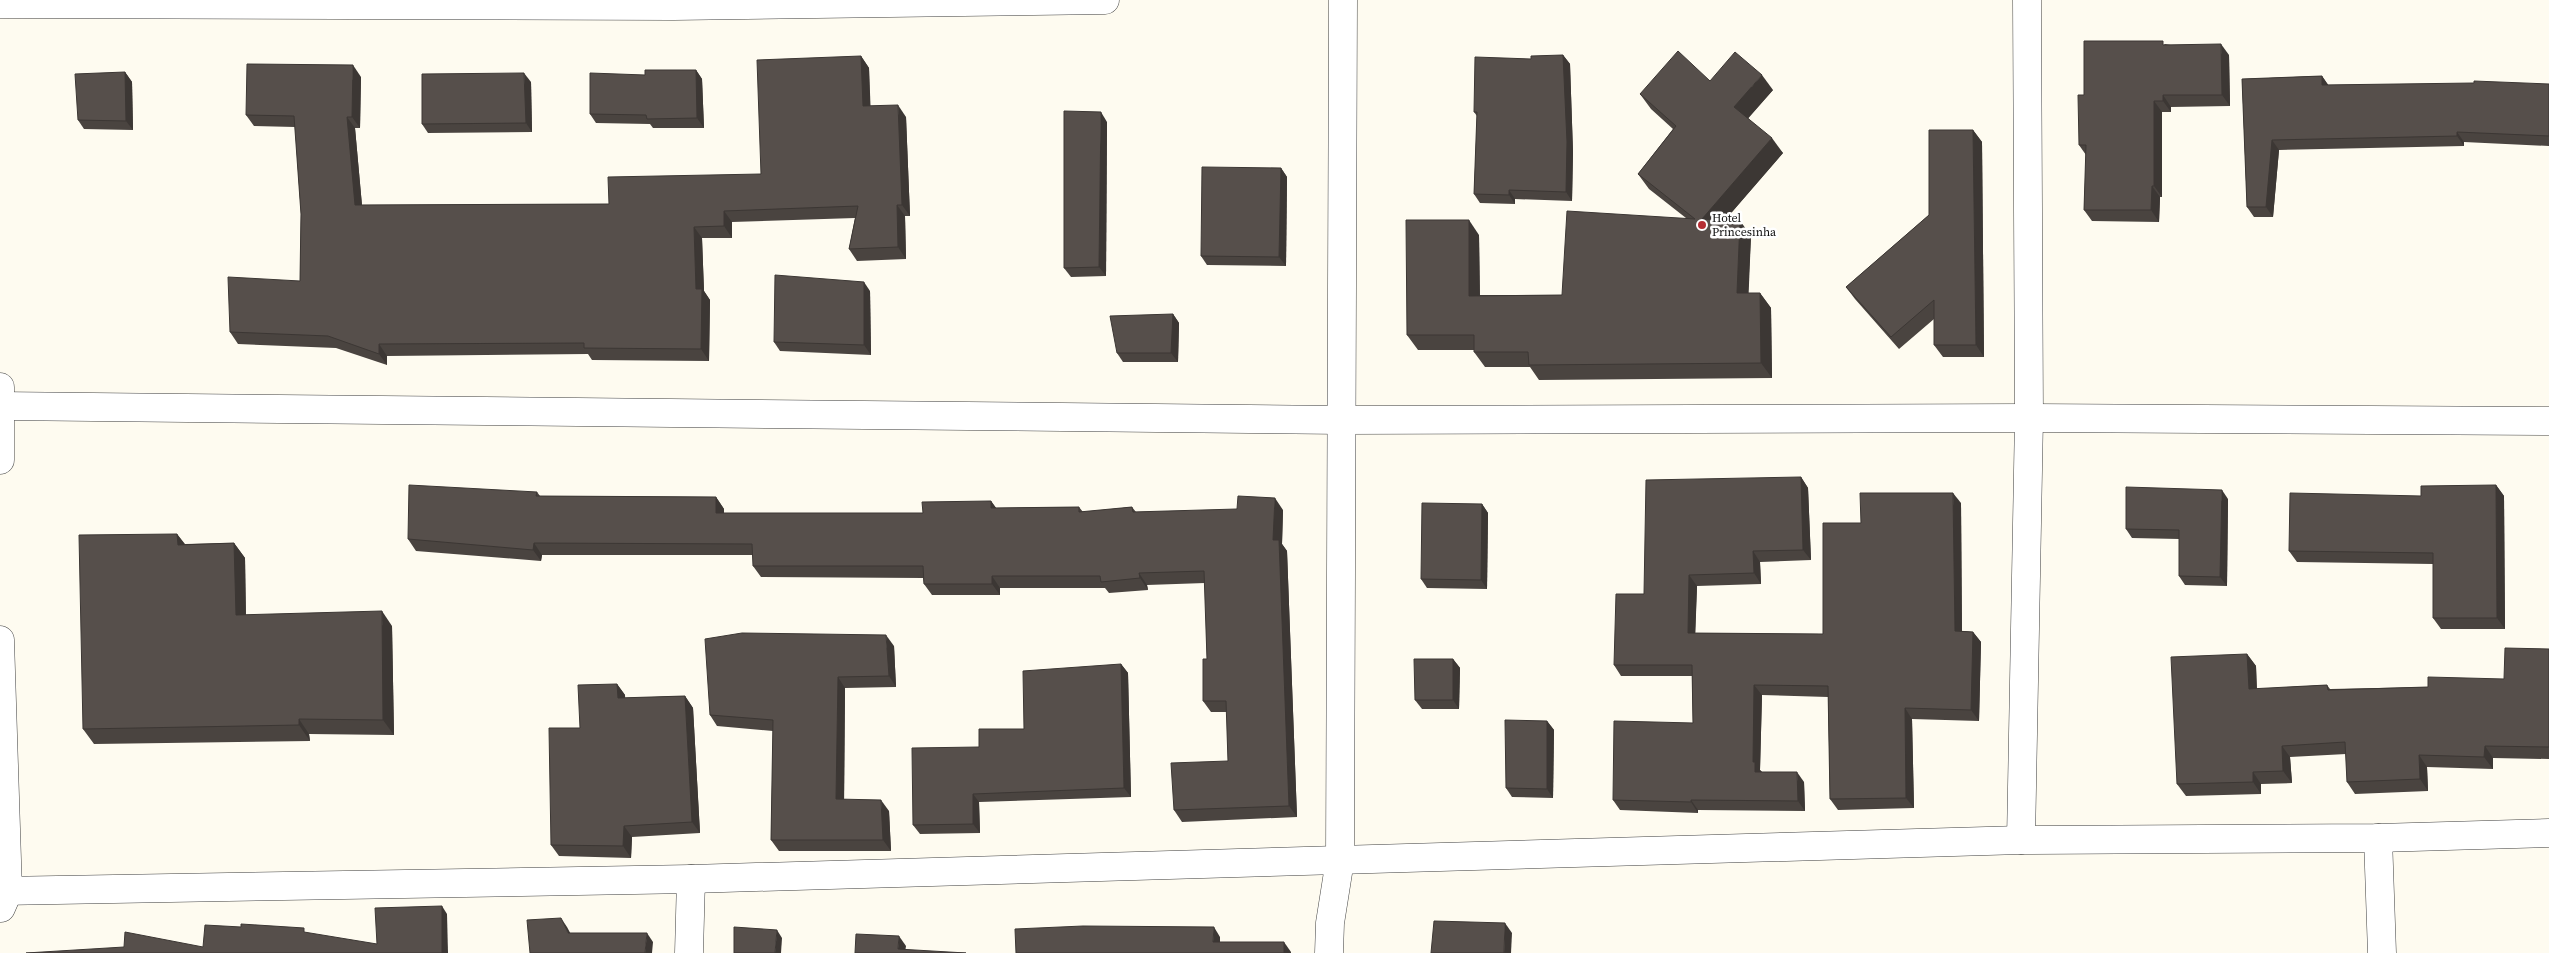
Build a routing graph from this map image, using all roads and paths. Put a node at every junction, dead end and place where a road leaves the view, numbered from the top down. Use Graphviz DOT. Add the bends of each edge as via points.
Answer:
graph roads {
  1 [pos="1105,0"];
  2 [pos="1343,0"];
  3 [pos="2027,0"];
  4 [pos="0,4"];
  5 [pos="0,387"];
  6 [pos="0,406"];
  7 [pos="2029,418"];
  8 [pos="1342,420"];
  9 [pos="2549,422"];
  10 [pos="0,460"];
  11 [pos="0,640"];
  12 [pos="2549,833"];
  13 [pos="2378,838"];
  14 [pos="2021,840"];
  15 [pos="1340,860"];
  16 [pos="691,879"];
  17 [pos="3,897"];
  18 [pos="689,953"];
  19 [pos="1329,953"];
  20 [pos="2382,953"];
  1 -- 4 [label="street" via="674,6"];
  2 -- 8 [label="street"];
  3 -- 7 [label="street"];
  5 -- 6 [label="street"];
  6 -- 8 [label="street"];
  6 -- 10 [label="street"];
  7 -- 8 [label="street"];
  7 -- 9 [label="street"];
  7 -- 14 [label="street"];
  8 -- 15 [label="street"];
  11 -- 17 [label="street"];
  12 -- 13 [label="street"];
  13 -- 14 [label="street"];
  13 -- 20 [label="street"];
  14 -- 15 [label="street"];
  15 -- 16 [label="street"];
  15 -- 19 [label="street" via="1330,923"];
  16 -- 17 [label="street"];
  16 -- 18 [label="street"];
}
